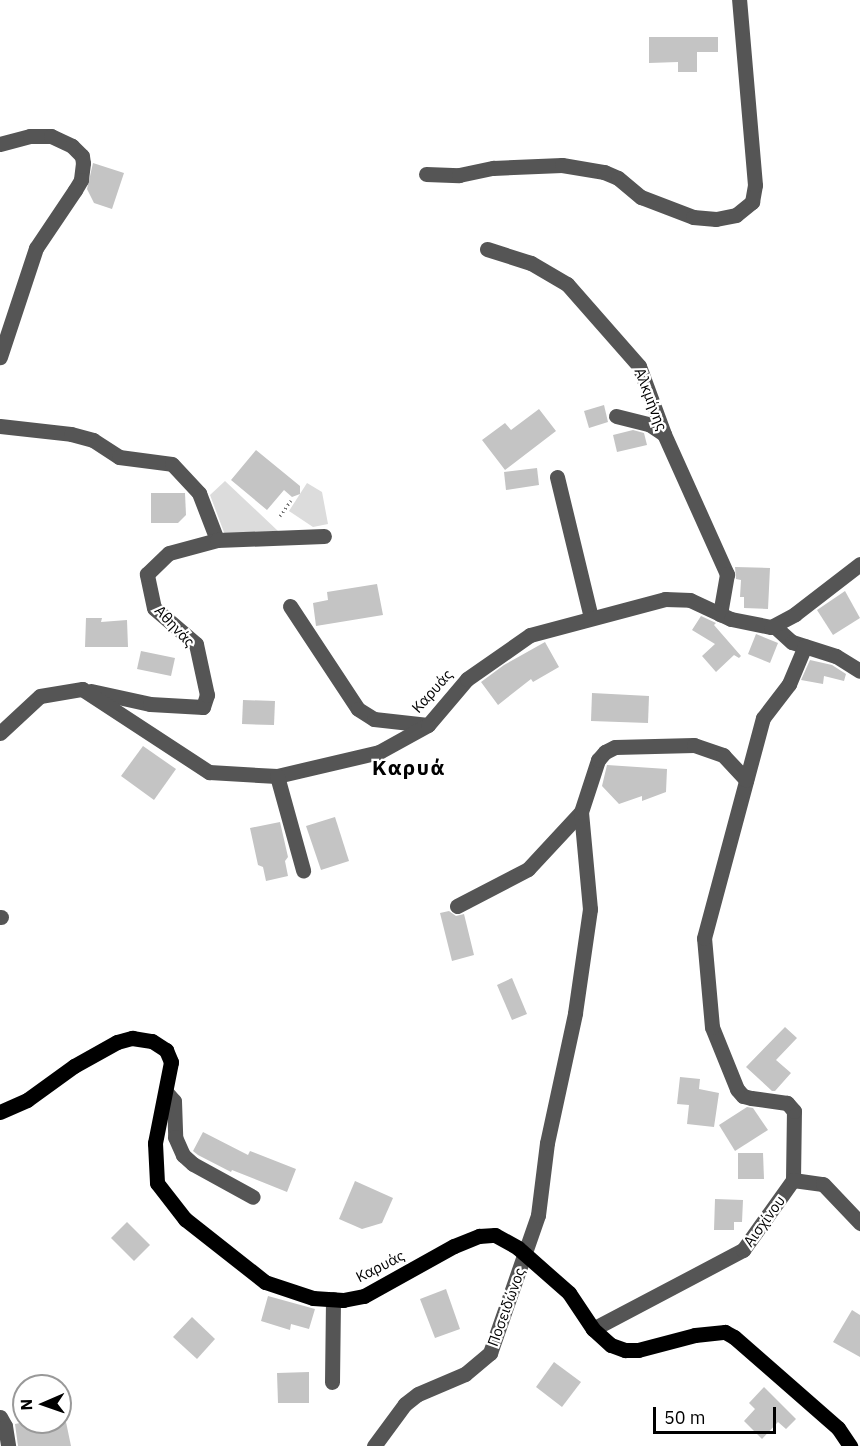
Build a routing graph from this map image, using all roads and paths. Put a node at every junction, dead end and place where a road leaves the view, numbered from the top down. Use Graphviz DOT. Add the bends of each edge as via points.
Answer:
graph roads {
  1 [pos="739,0"];
  2 [pos="0,144"];
  3 [pos="426,174"];
  4 [pos="487,249"];
  5 [pos="0,357"];
  6 [pos="616,416"];
  7 [pos="0,426"];
  8 [pos="664,434"];
  9 [pos="557,477"];
  10 [pos="291,500"];
  11 [pos="280,516"];
  12 [pos="324,536"];
  13 [pos="217,540"];
  14 [pos="860,564"];
  15 [pos="290,606"];
  16 [pos="720,614"];
  17 [pos="591,618"];
  18 [pos="774,626"];
  19 [pos="805,646"];
  20 [pos="860,670"];
  21 [pos="82,689"];
  22 [pos="428,725"];
  23 [pos="0,733"];
  24 [pos="277,776"];
  25 [pos="746,780"];
  26 [pos="581,812"];
  27 [pos="303,870"];
  28 [pos="457,906"];
  29 [pos="166,1092"];
  30 [pos="0,1112"];
  31 [pos="793,1180"];
  32 [pos="253,1197"];
  33 [pos="860,1223"];
  34 [pos="525,1254"];
  35 [pos="333,1299"];
  36 [pos="593,1329"];
  37 [pos="333,1383"];
  38 [pos="0,1417"];
  39 [pos="8,1446"];
  40 [pos="374,1446"];
  41 [pos="850,1446"];
  1 -- 3 [label="street" via="755,185 752,202 736,215 716,219 693,217 641,197 604,172 562,165 493,168 459,175"];
  2 -- 5 [label="street" via="37,136 57,138 78,151 83,170 69,200 36,248"];
  4 -- 8 [label="street, Αλκμήνης" via="531,263 567,284 639,366"];
  6 -- 8 [label="street" via="649,424"];
  7 -- 13 [label="street" via="82,436 119,457 172,464 199,493"];
  8 -- 16 [label="street, Αλκμήνης" via="728,574"];
  9 -- 17 [label="street"];
  10 -- 11 [label="path"];
  12 -- 13 [label="street, Αθηνάς"];
  13 -- 21 [label="street, Αθηνάς" via="169,553 147,574 154,608 196,644 207,695 202,707 150,704"];
  14 -- 18 [label="street"];
  15 -- 22 [label="street" via="358,709 374,719"];
  16 -- 17 [label="street, Καρυάς" via="698,603 665,599"];
  16 -- 18 [label="street, Καρυάς" via="760,626"];
  17 -- 22 [label="street, Καρυάς" via="530,635 467,679"];
  18 -- 19 [label="street" via="785,638"];
  19 -- 20 [label="street" via="836,656"];
  19 -- 25 [label="street" via="789,684 763,718"];
  21 -- 23 [label="street" via="40,696"];
  21 -- 24 [label="street, Καρυάς" via="209,772"];
  22 -- 24 [label="street, Καρυάς" via="379,752"];
  24 -- 27 [label="street"];
  25 -- 26 [label="street" via="723,755 701,747 615,747 598,760"];
  25 -- 31 [label="street" via="704,938 710,1015 743,1096 787,1103 794,1111"];
  26 -- 28 [label="street" via="528,869"];
  26 -- 34 [label="street, Ποσειδώνος" via="590,909 575,1013 547,1143 538,1215"];
  29 -- 30 [label="main road, Καρυάς" via="171,1062 166,1050 152,1041 132,1038 74,1066 27,1100"];
  29 -- 32 [label="street" via="174,1101 175,1137 183,1155"];
  29 -- 35 [label="main road, Καρυάς" via="155,1143 155,1177 185,1219 265,1282 313,1298"];
  31 -- 33 [label="street, Αισχίνου" via="823,1184"];
  31 -- 36 [label="street, Αισχίνου" via="743,1250"];
  34 -- 35 [label="main road, Καρυάς" via="500,1238 483,1235 454,1246 364,1296"];
  34 -- 36 [label="main road, Καρυάς" via="569,1293"];
  34 -- 40 [label="street, Ποσειδώνος" via="490,1353 465,1374 418,1394 405,1404"];
  35 -- 37 [label="street"];
  36 -- 41 [label="main road, Καρυάς" via="611,1345 625,1350 655,1348 725,1332 838,1428"];
  38 -- 39 [label="street"];
}
